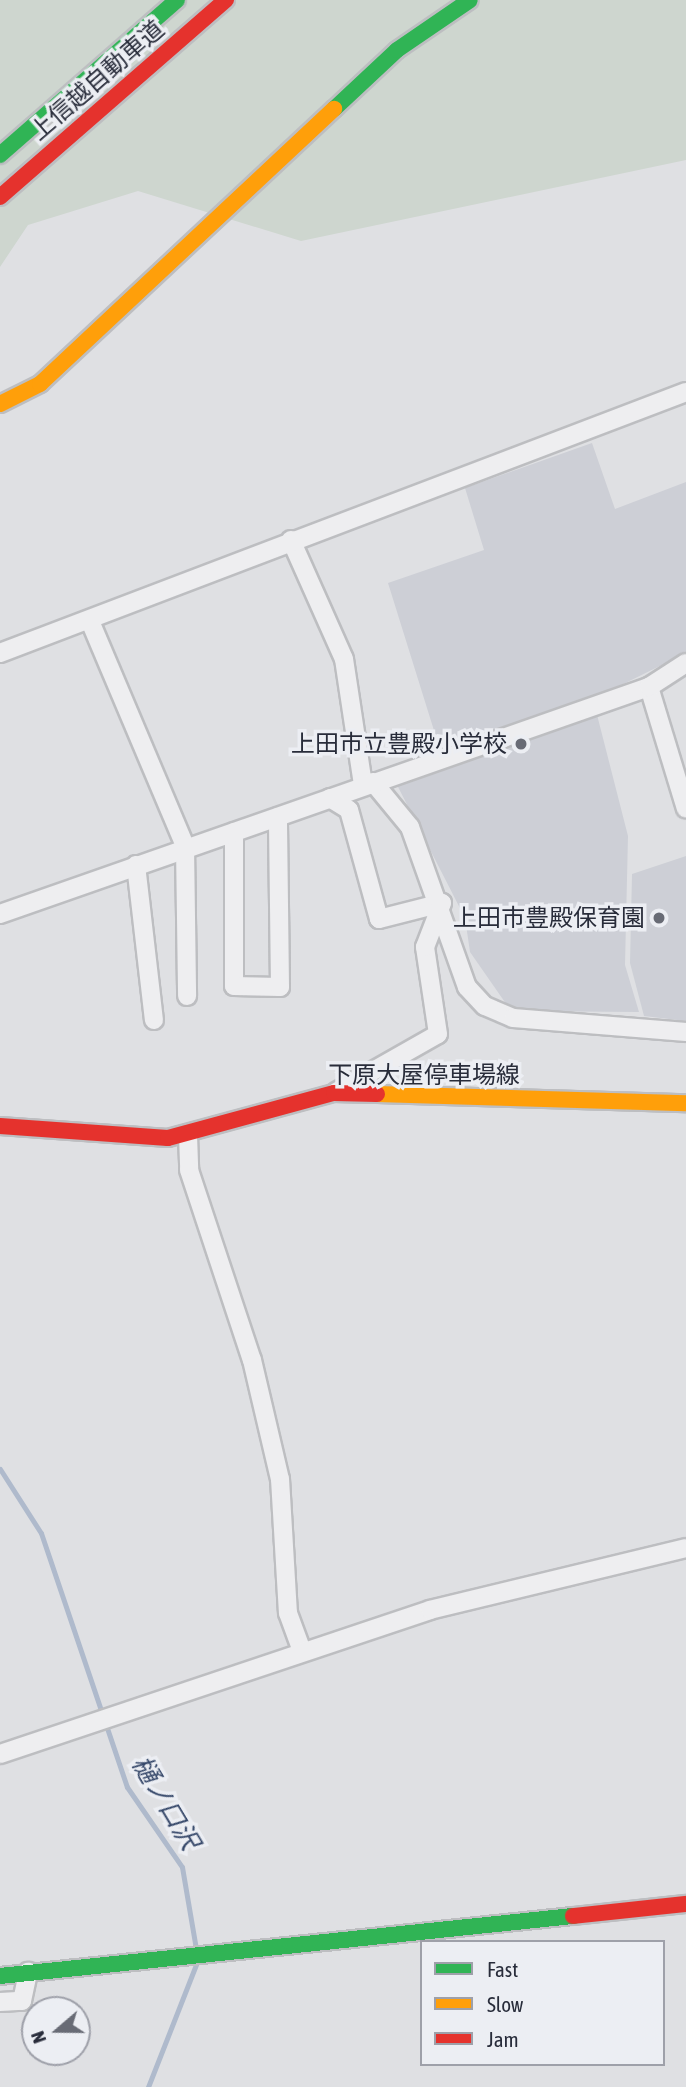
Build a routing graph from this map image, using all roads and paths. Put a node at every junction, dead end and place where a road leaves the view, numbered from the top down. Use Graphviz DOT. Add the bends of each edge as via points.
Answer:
graph roads {
  1 [pos="177,0"];
  2 [pos="226,0"];
  3 [pos="470,0"];
  4 [pos="0,155"];
  5 [pos="0,197"];
  6 [pos="686,392"];
  7 [pos="0,404"];
  8 [pos="291,540"];
  9 [pos="90,621"];
  10 [pos="0,653"];
  11 [pos="686,663"];
  12 [pos="649,687"];
  13 [pos="368,784"];
  14 [pos="330,797"];
  15 [pos="686,809"];
  16 [pos="278,817"];
  17 [pos="234,832"];
  18 [pos="185,846"];
  19 [pos="135,865"];
  20 [pos="442,903"];
  21 [pos="0,914"];
  22 [pos="187,996"];
  23 [pos="154,1020"];
  24 [pos="686,1032"];
  25 [pos="334,1093"];
  26 [pos="686,1103"];
  27 [pos="0,1126"];
  28 [pos="188,1135"];
  29 [pos="686,1548"];
  30 [pos="302,1651"];
  31 [pos="0,1754"];
  32 [pos="686,1904"];
  33 [pos="28,1972"];
  34 [pos="0,1976"];
  35 [pos="0,2002"];
  1 -- 4 [label="main road, 上信越自動車道"];
  2 -- 5 [label="main road, 上信越自動車道"];
  3 -- 7 [label="main road" via="397,50 40,384"];
  6 -- 8 [label="street"];
  8 -- 9 [label="street"];
  8 -- 13 [label="street" via="344,659"];
  9 -- 10 [label="street"];
  9 -- 18 [label="street"];
  11 -- 12 [label="street"];
  12 -- 13 [label="street"];
  12 -- 15 [label="street"];
  13 -- 14 [label="street"];
  13 -- 20 [label="street" via="410,827"];
  14 -- 16 [label="street"];
  14 -- 20 [label="street" via="349,810 379,919"];
  16 -- 17 [label="street"];
  16 -- 17 [label="street" via="280,987 234,986"];
  17 -- 18 [label="street"];
  18 -- 19 [label="street"];
  18 -- 22 [label="street"];
  19 -- 21 [label="street"];
  19 -- 23 [label="street"];
  20 -- 24 [label="street" via="467,986 485,1006 513,1018"];
  20 -- 25 [label="street" via="425,947 438,1034"];
  25 -- 26 [label="main road, 下原大屋停車場線"];
  25 -- 28 [label="main road, 下原大屋停車場線"];
  27 -- 28 [label="main road, 下原大屋停車場線" via="73,1135"];
  28 -- 30 [label="street" via="189,1170 252,1360 281,1479 289,1613"];
  29 -- 30 [label="street" via="430,1610"];
  30 -- 31 [label="street" via="91,1728"];
  32 -- 33 [label="main road" via="180,1960"];
  33 -- 34 [label="main road"];
  33 -- 35 [label="street" via="22,2001"];
}
